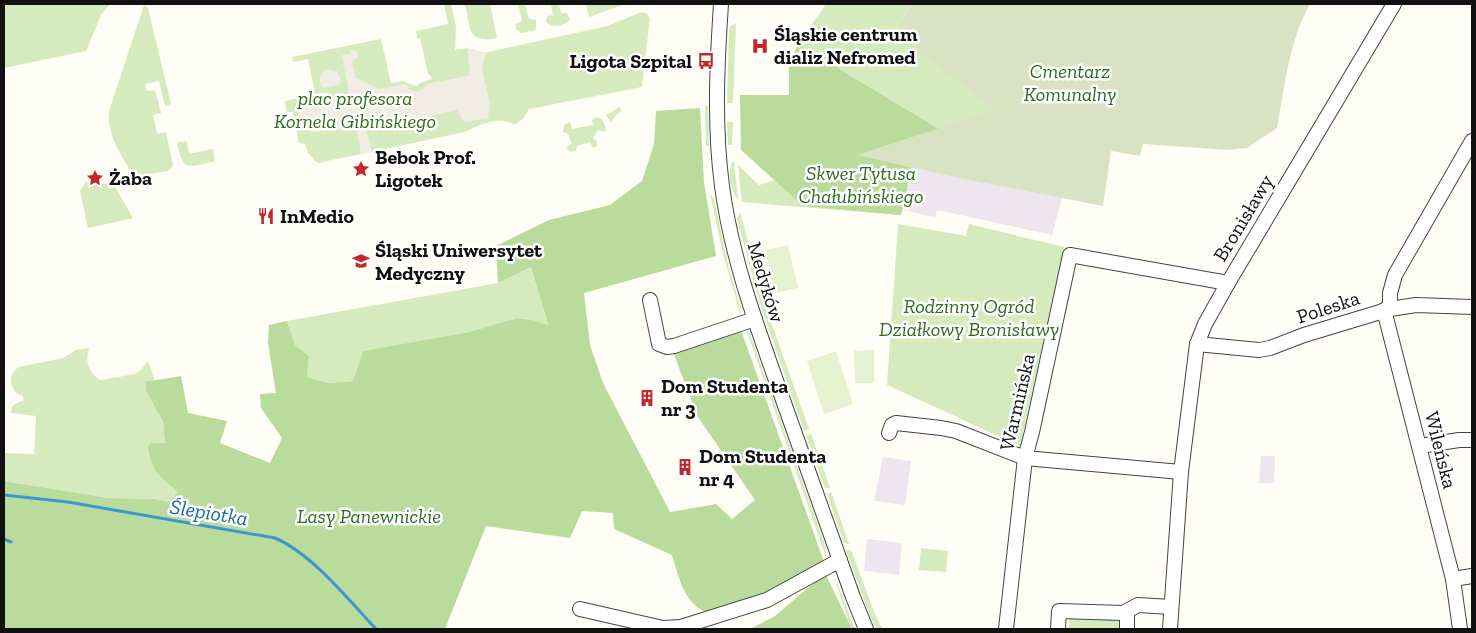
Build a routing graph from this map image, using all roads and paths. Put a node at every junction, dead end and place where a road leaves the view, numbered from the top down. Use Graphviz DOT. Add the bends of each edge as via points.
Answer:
graph roads {
  1 [pos="722,4"];
  2 [pos="1394,4"];
  3 [pos="1472,141"];
  4 [pos="1228,284"];
  5 [pos="650,300"];
  6 [pos="1472,307"];
  7 [pos="1387,310"];
  8 [pos="755,319"];
  9 [pos="1197,344"];
  10 [pos="889,433"];
  11 [pos="1472,440"];
  12 [pos="1420,446"];
  13 [pos="1025,458"];
  14 [pos="1181,472"];
  15 [pos="840,560"];
  16 [pos="1472,576"];
  17 [pos="1453,579"];
  18 [pos="1172,607"];
  19 [pos="580,608"];
  20 [pos="1126,613"];
  21 [pos="866,629"];
  22 [pos="1006,629"];
  23 [pos="1058,629"];
  24 [pos="1127,629"];
  25 [pos="1170,629"];
  26 [pos="1460,629"];
  1 -- 8 [label="street, Medyków" via="717,97 721,176 731,237"];
  2 -- 4 [label="street, Bronisławy"];
  3 -- 7 [label="street, Wileńska" via="1395,275"];
  4 -- 9 [label="street, Bronisławy"];
  4 -- 13 [label="street, Warmińska" via="1070,255"];
  5 -- 8 [label="street" via="659,344 667,347"];
  6 -- 7 [label="street, Poleska" via="1416,305"];
  7 -- 9 [label="street, Poleska" via="1259,350"];
  7 -- 12 [label="street, Wileńska"];
  8 -- 15 [label="street, Medyków"];
  9 -- 14 [label="street, Bronisławy"];
  10 -- 13 [label="street" via="896,423 941,428"];
  11 -- 12 [label="street"];
  12 -- 17 [label="street, Wileńska"];
  13 -- 14 [label="street"];
  13 -- 22 [label="street, Warmińska"];
  14 -- 18 [label="street, Bronisławy"];
  15 -- 19 [label="street" via="767,600 681,627 663,628"];
  15 -- 21 [label="street, Medyków"];
  16 -- 17 [label="street"];
  17 -- 26 [label="street, Wileńska"];
  18 -- 20 [label="street" via="1138,605"];
  18 -- 25 [label="street, Bronisławy"];
  20 -- 23 [label="street" via="1059,611"];
  20 -- 24 [label="street"];
}
